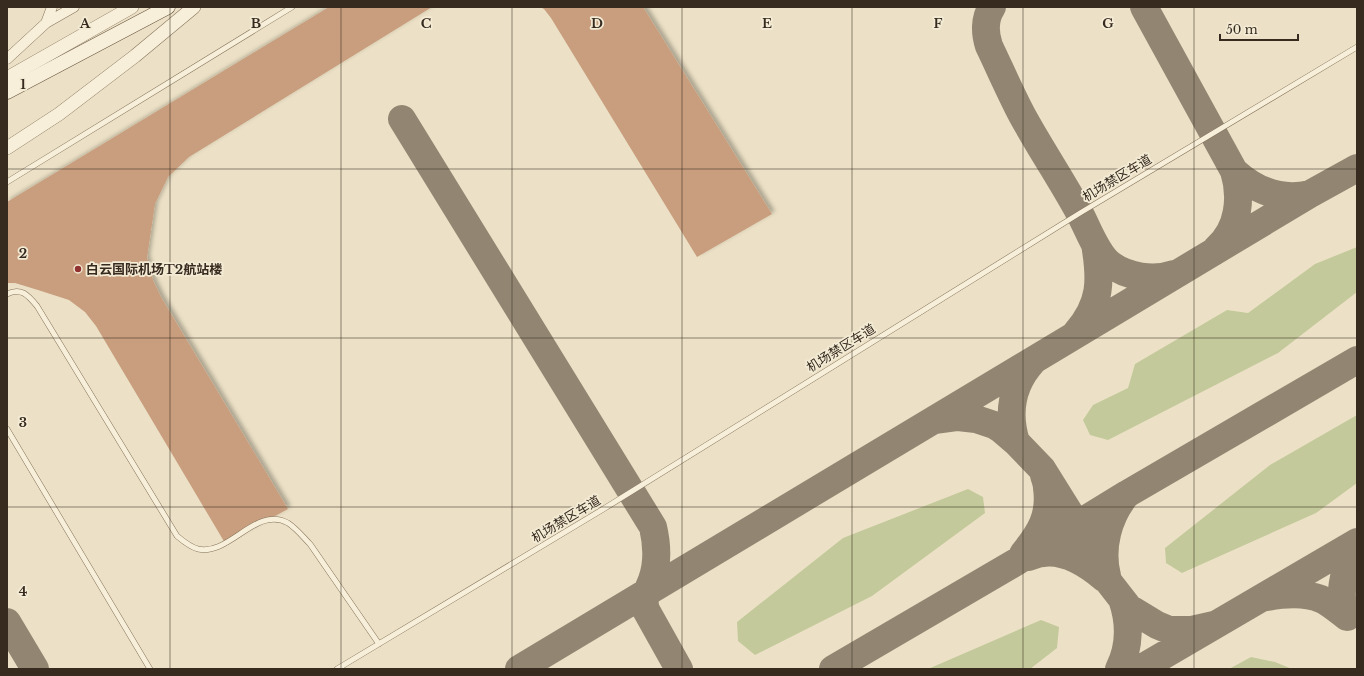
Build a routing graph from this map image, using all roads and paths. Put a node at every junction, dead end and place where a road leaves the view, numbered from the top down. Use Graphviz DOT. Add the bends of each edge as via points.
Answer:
graph roads {
  1 [pos="52,7"];
  2 [pos="74,7"];
  3 [pos="132,7"];
  4 [pos="168,7"];
  5 [pos="194,7"];
  6 [pos="292,7"];
  7 [pos="46,23"];
  8 [pos="1357,46"];
  9 [pos="7,59"];
  10 [pos="7,78"];
  11 [pos="7,92"];
  12 [pos="7,148"];
  13 [pos="7,182"];
  14 [pos="7,294"];
  15 [pos="7,429"];
  16 [pos="379,644"];
  17 [pos="150,669"];
  18 [pos="337,669"];
  1 -- 7 [label="street"];
  2 -- 7 [label="street"];
  3 -- 10 [label="street"];
  4 -- 11 [label="main road"];
  5 -- 12 [label="street" via="60,114"];
  6 -- 13 [label="lane"];
  7 -- 9 [label="street"];
  8 -- 16 [label="lane, 机场禁区车道" via="1080,213 612,504"];
  14 -- 16 [label="lane" via="21,291 29,296 177,536 196,549 208,550 262,521 274,519 287,523 310,544"];
  15 -- 17 [label="lane"];
  16 -- 18 [label="lane, 机场禁区车道"];
}
